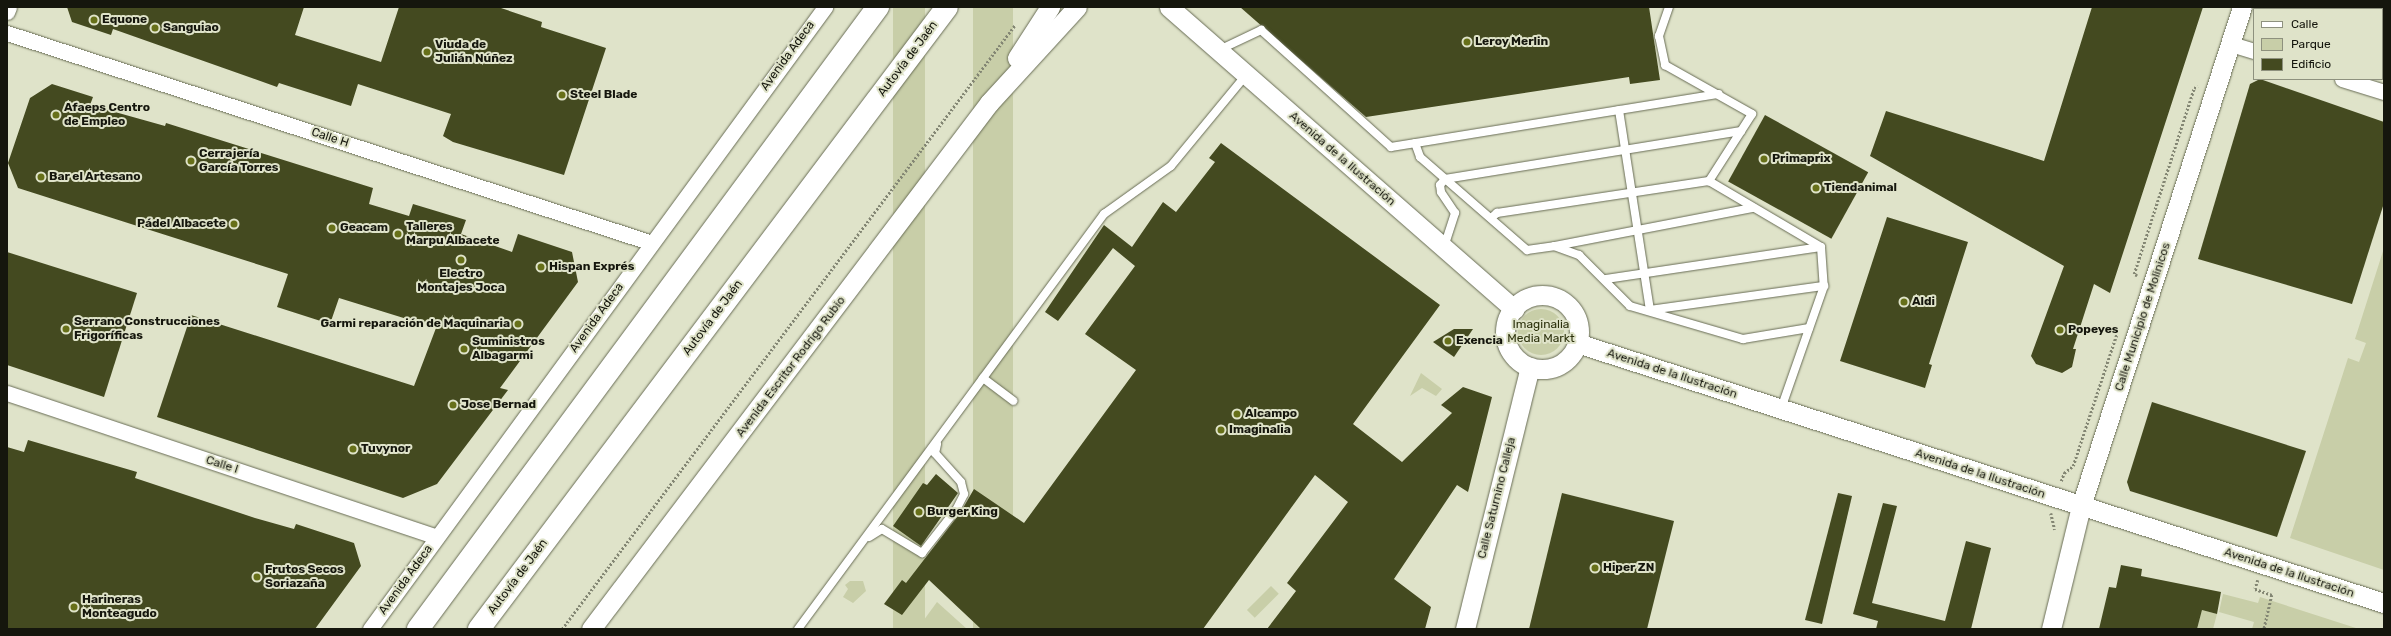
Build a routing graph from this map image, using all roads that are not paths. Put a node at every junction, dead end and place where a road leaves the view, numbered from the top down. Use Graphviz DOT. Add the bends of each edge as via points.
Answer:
graph roads {
  1 [pos="8,7"];
  2 [pos="824,7"];
  3 [pos="878,7"];
  4 [pos="947,7"];
  5 [pos="1050,7"];
  6 [pos="1077,7"];
  7 [pos="1669,7"];
  8 [pos="2242,7"];
  9 [pos="1168,8"];
  10 [pos="7,12"];
  11 [pos="7,33"];
  12 [pos="2231,44"];
  13 [pos="1218,50"];
  14 [pos="2253,51"];
  15 [pos="1246,75"];
  16 [pos="2345,80"];
  17 [pos="2384,92"];
  18 [pos="1719,94"];
  19 [pos="988,103"];
  20 [pos="1619,110"];
  21 [pos="1741,131"];
  22 [pos="1415,143"];
  23 [pos="1626,152"];
  24 [pos="1445,179"];
  25 [pos="1709,181"];
  26 [pos="1632,192"];
  27 [pos="1753,208"];
  28 [pos="1491,218"];
  29 [pos="1638,232"];
  30 [pos="652,243"];
  31 [pos="1554,246"];
  32 [pos="1821,247"];
  33 [pos="1444,248"];
  34 [pos="1644,273"];
  35 [pos="1606,279"];
  36 [pos="1824,286"];
  37 [pos="1514,308"];
  38 [pos="1650,310"];
  39 [pos="1809,328"];
  40 [pos="1577,343"];
  41 [pos="1530,367"];
  42 [pos="983,378"];
  43 [pos="7,394"];
  44 [pos="1013,401"];
  45 [pos="1782,409"];
  46 [pos="939,437"];
  47 [pos="2081,506"];
  48 [pos="437,537"];
  49 [pos="862,543"];
  50 [pos="2384,604"];
  51 [pos="370,629"];
  52 [pos="418,629"];
  53 [pos="479,629"];
  54 [pos="591,629"];
  55 [pos="798,629"];
  56 [pos="1465,629"];
  57 [pos="2052,629"];
  1 -- 10 [label="street"];
  2 -- 30 [label="street, Avenida Adeca"];
  3 -- 52 [label="highway"];
  4 -- 53 [label="highway, Autovía de Jaén"];
  5 -- 19 [label="street, Avenida Escritor Rodrigo Rubio"];
  6 -- 19 [label="street, Avenida Escritor Rodrigo Rubio"];
  7 -- 18 [label="lane" via="1659,36 1665,65"];
  8 -- 12 [label="street, Calle Municipio de Molinicos"];
  9 -- 13 [label="street, Avenida de la Ilustración"];
  11 -- 30 [label="street, Calle H"];
  12 -- 14 [label="street"];
  12 -- 47 [label="street, Calle Municipio de Molinicos"];
  13 -- 15 [label="street, Avenida de la Ilustración"];
  13 -- 22 [label="lane" via="1261,30 1391,147"];
  15 -- 33 [label="street, Avenida de la Ilustración"];
  15 -- 42 [label="lane" via="1171,166 1104,214"];
  16 -- 17 [label="street"];
  18 -- 20 [label="lane"];
  18 -- 21 [label="lane" via="1752,114"];
  19 -- 54 [label="street, Avenida Escritor Rodrigo Rubio"];
  20 -- 22 [label="lane"];
  20 -- 23 [label="lane"];
  21 -- 23 [label="lane"];
  21 -- 25 [label="lane"];
  22 -- 24 [label="lane" via="1420,157"];
  23 -- 24 [label="lane"];
  23 -- 26 [label="lane"];
  24 -- 28 [label="lane"];
  24 -- 33 [label="lane" via="1440,185 1441,192 1455,213"];
  25 -- 26 [label="lane"];
  25 -- 27 [label="lane"];
  26 -- 28 [label="lane" via="1496,213"];
  26 -- 29 [label="lane"];
  27 -- 29 [label="lane"];
  27 -- 32 [label="lane"];
  28 -- 31 [label="lane" via="1527,250"];
  29 -- 31 [label="lane"];
  29 -- 34 [label="lane"];
  30 -- 48 [label="street, Avenida Adeca"];
  31 -- 35 [label="lane" via="1579,255"];
  32 -- 34 [label="lane"];
  32 -- 36 [label="lane"];
  33 -- 37 [label="street, Avenida de la Ilustración"];
  34 -- 35 [label="lane"];
  34 -- 38 [label="lane"];
  35 -- 38 [label="lane" via="1616,295 1630,306"];
  36 -- 38 [label="lane"];
  36 -- 39 [label="lane"];
  37 -- 40 [label="street" via="1525,299 1539,295 1554,297 1573,313 1578,328"];
  37 -- 41 [label="street" via="1505,327 1508,347 1513,356"];
  38 -- 39 [label="lane" via="1743,339"];
  39 -- 45 [label="lane"];
  40 -- 41 [label="street" via="1564,362 1553,368"];
  40 -- 45 [label="street, Avenida de la Ilustración"];
  41 -- 56 [label="street, Calle Saturnino Calleja"];
  42 -- 44 [label="lane"];
  42 -- 46 [label="lane"];
  43 -- 48 [label="street, Calle I"];
  45 -- 47 [label="street, Avenida de la Ilustración"];
  46 -- 49 [label="lane"];
  46 -- 49 [label="lane" via="935,453 961,482 964,494 956,510 922,553 882,528"];
  47 -- 50 [label="street, Avenida de la Ilustración"];
  47 -- 57 [label="street, Calle Municipio de Molinicos"];
  48 -- 51 [label="street, Avenida Adeca"];
  49 -- 55 [label="lane"];
}
